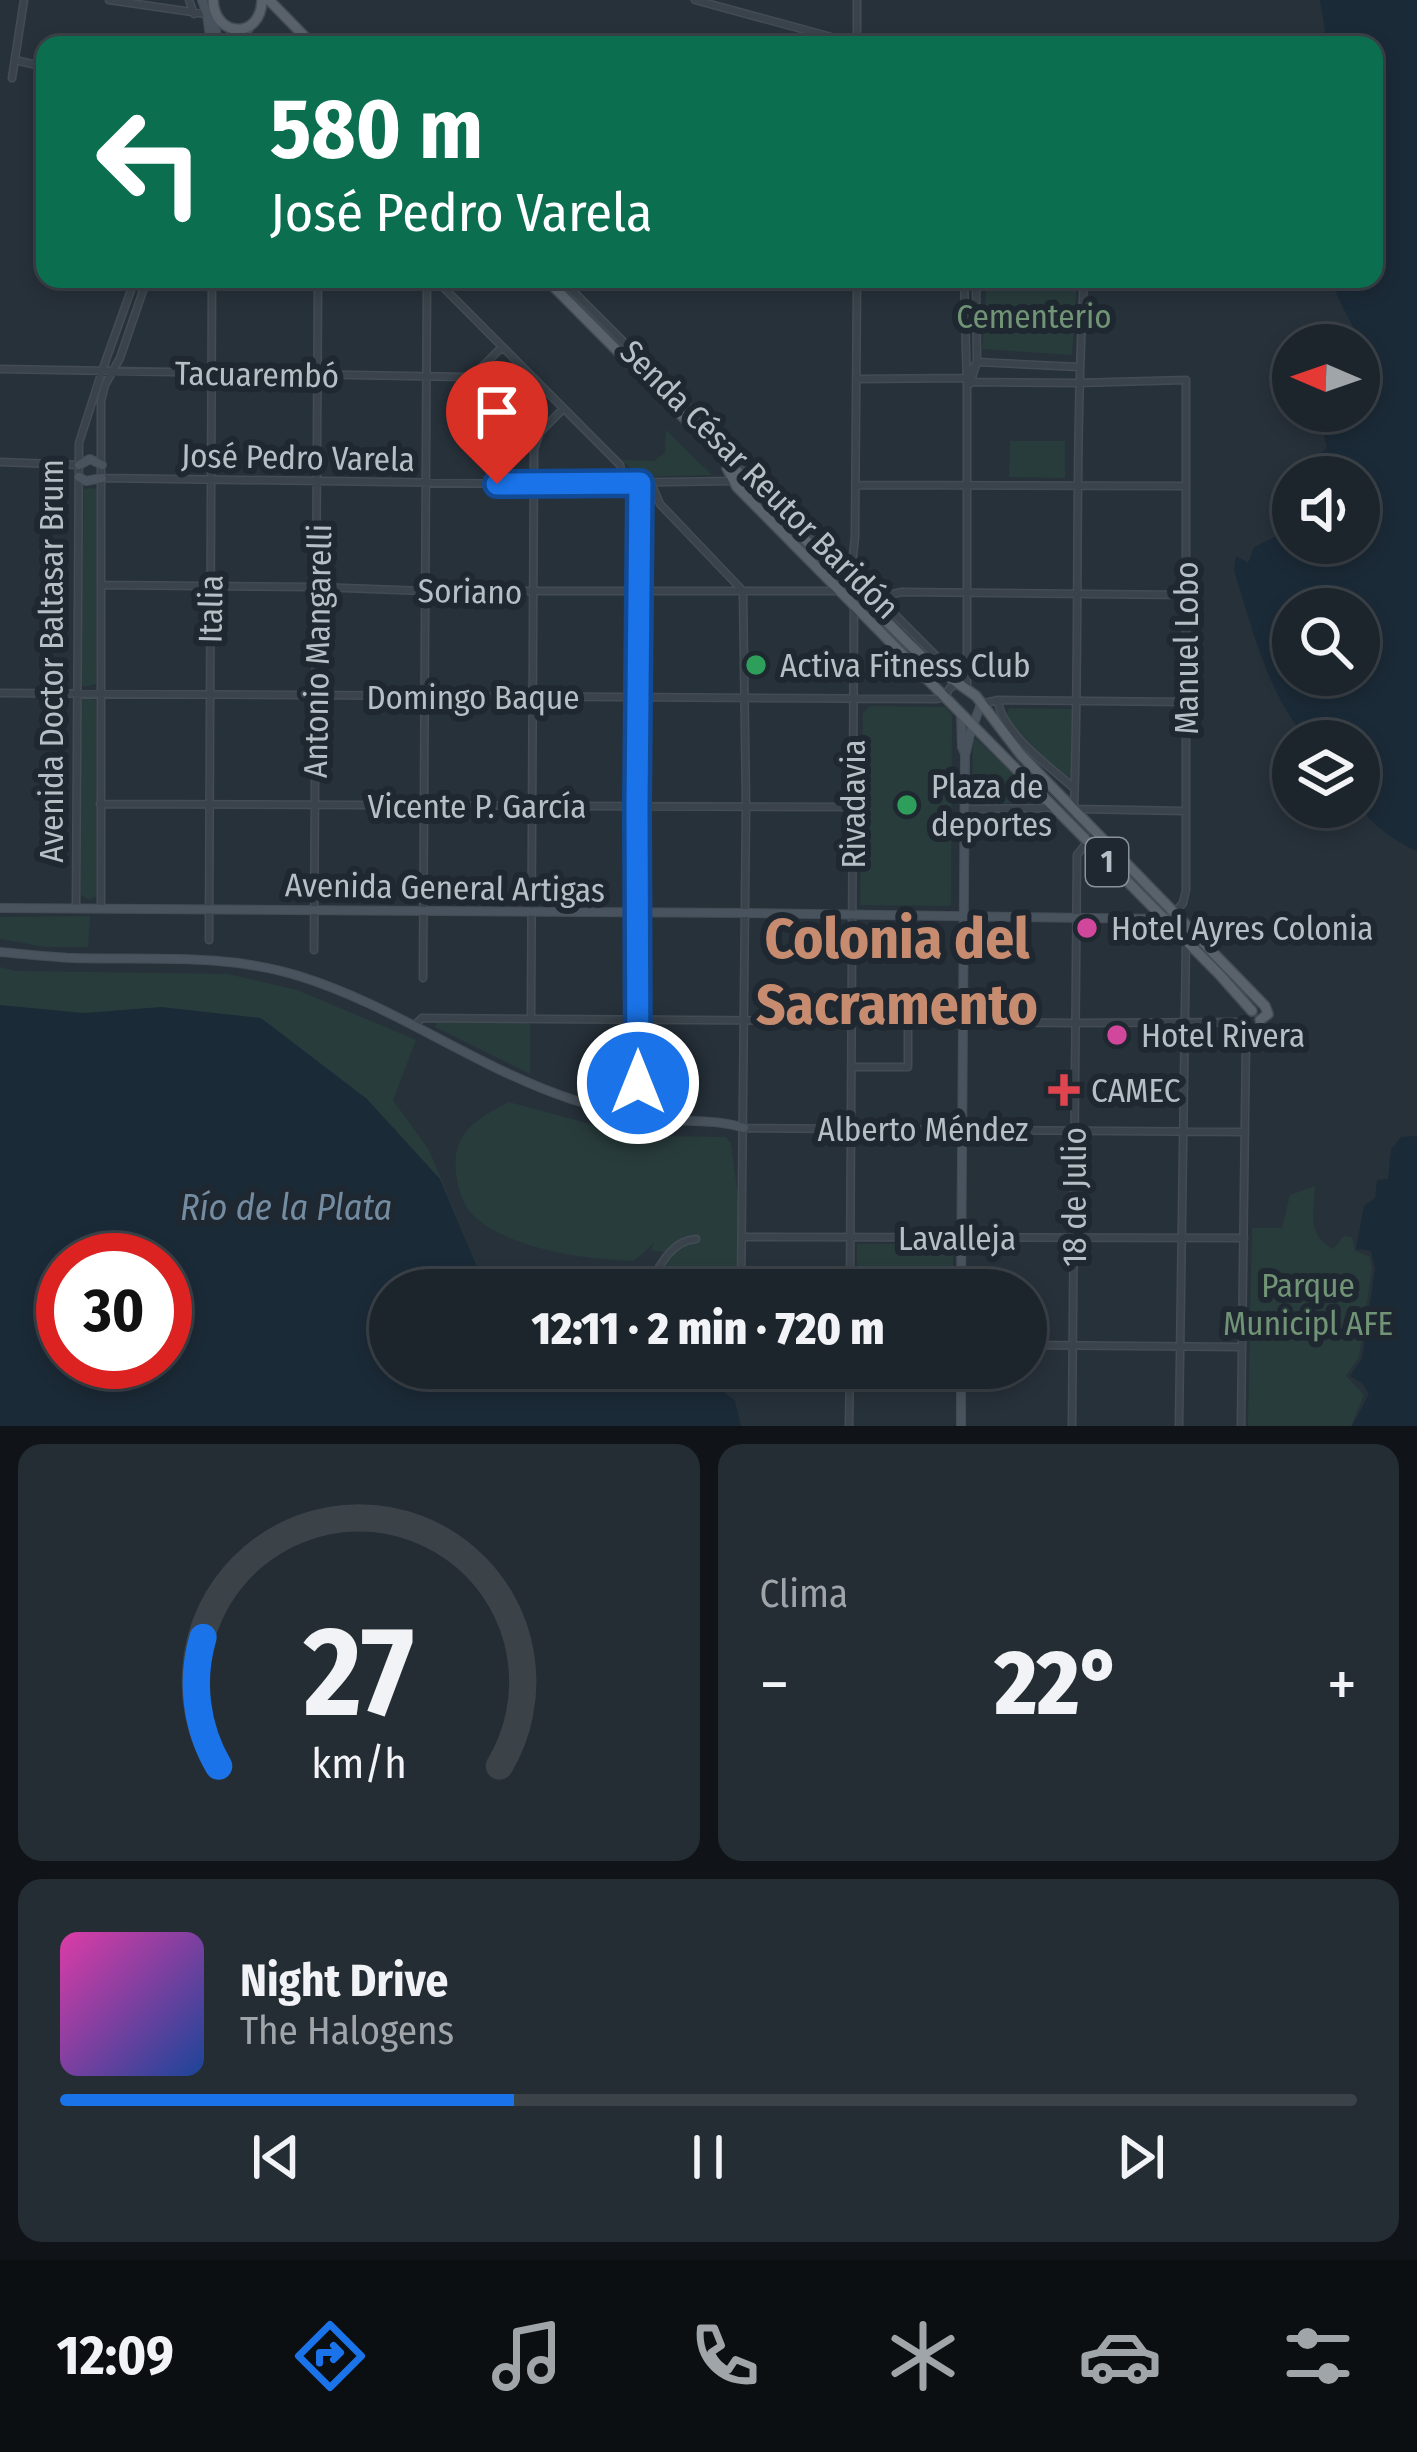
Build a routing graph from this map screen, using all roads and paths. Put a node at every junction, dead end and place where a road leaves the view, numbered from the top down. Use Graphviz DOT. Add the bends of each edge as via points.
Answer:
graph roads {
  1 [pos="24,0"];
  2 [pos="109,0"];
  3 [pos="189,0"];
  4 [pos="266,0"];
  5 [pos="695,0"];
  6 [pos="857,0"];
  7 [pos="210,6"];
  8 [pos="194,14"];
  9 [pos="292,23"];
  10 [pos="253,24"];
  11 [pos="213,36"];
  12 [pos="242,36"];
  13 [pos="304,36"];
  14 [pos="825,36"];
  15 [pos="857,36"];
  16 [pos="15,60"];
  17 [pos="36,65"];
  18 [pos="12,78"];
  19 [pos="132,288"];
  20 [pos="144,288"];
  21 [pos="212,288"];
  22 [pos="318,288"];
  23 [pos="431,288"];
  24 [pos="441,288"];
  25 [pos="555,288"];
  26 [pos="569,288"];
  27 [pos="857,288"];
  28 [pos="964,288"];
  29 [pos="976,288"];
  30 [pos="1083,288"];
  31 [pos="502,346"];
  32 [pos="977,362"];
  33 [pos="1078,367"];
  34 [pos="0,369"];
  35 [pos="102,371"];
  36 [pos="112,371"];
  37 [pos="212,373"];
  38 [pos="319,376"];
  39 [pos="426,377"];
  40 [pos="858,379"];
  41 [pos="969,382"];
  42 [pos="1078,383"];
  43 [pos="563,409"];
  44 [pos="0,462"];
  45 [pos="79,465"];
  46 [pos="102,465"];
  47 [pos="79,477"];
  48 [pos="102,478"];
  49 [pos="212,480"];
  50 [pos="743,480"];
  51 [pos="318,482"];
  52 [pos="425,483"];
  53 [pos="624,483"];
  54 [pos="640,483"];
  55 [pos="651,483"];
  56 [pos="533,484"];
  57 [pos="857,485"];
  58 [pos="967,485"];
  59 [pos="1186,486"];
  60 [pos="1078,487"];
  61 [pos="660,504"];
  62 [pos="641,515"];
  63 [pos="838,573"];
  64 [pos="100,585"];
  65 [pos="211,586"];
  66 [pos="318,587"];
  67 [pos="424,591"];
  68 [pos="743,591"];
  69 [pos="839,591"];
  70 [pos="533,592"];
  71 [pos="640,592"];
  72 [pos="966,592"];
  73 [pos="1078,595"];
  74 [pos="1186,595"];
  75 [pos="877,605"];
  76 [pos="854,607"];
  77 [pos="865,618"];
  78 [pos="962,683"];
  79 [pos="77,692"];
  80 [pos="0,693"];
  81 [pos="100,693"];
  82 [pos="209,694"];
  83 [pos="317,696"];
  84 [pos="424,697"];
  85 [pos="532,697"];
  86 [pos="945,697"];
  87 [pos="638,698"];
  88 [pos="746,698"];
  89 [pos="853,700"];
  90 [pos="998,700"];
  91 [pos="1076,700"];
  92 [pos="1185,702"];
  93 [pos="981,704"];
  94 [pos="961,713"];
  95 [pos="972,725"];
  96 [pos="965,754"];
  97 [pos="1074,788"];
  98 [pos="100,804"];
  99 [pos="210,804"];
  100 [pos="316,805"];
  101 [pos="746,805"];
  102 [pos="425,806"];
  103 [pos="532,806"];
  104 [pos="637,806"];
  105 [pos="853,807"];
  106 [pos="965,808"];
  107 [pos="1055,808"];
  108 [pos="1074,809"];
  109 [pos="1186,811"];
  110 [pos="1065,818"];
  111 [pos="1096,831"];
  112 [pos="1086,841"];
  113 [pos="0,908"];
  114 [pos="76,908"];
  115 [pos="101,908"];
  116 [pos="209,908"];
  117 [pos="314,910"];
  118 [pos="425,910"];
  119 [pos="531,912"];
  120 [pos="637,913"];
  121 [pos="746,913"];
  122 [pos="853,914"];
  123 [pos="1170,915"];
  124 [pos="964,916"];
  125 [pos="1077,917"];
  126 [pos="208,940"];
  127 [pos="1186,941"];
  128 [pos="314,950"];
  129 [pos="2,951"];
  130 [pos="1224,970"];
  131 [pos="423,978"];
  132 [pos="1253,1012"];
  133 [pos="638,1018"];
  134 [pos="531,1019"];
  135 [pos="745,1021"];
  136 [pos="851,1022"];
  137 [pos="908,1022"];
  138 [pos="963,1022"];
  139 [pos="1238,1022"];
  140 [pos="1184,1023"];
  141 [pos="1076,1024"];
  142 [pos="415,1025"];
  143 [pos="1246,1039"];
  144 [pos="851,1067"];
  145 [pos="638,1116"];
  146 [pos="744,1128"];
  147 [pos="852,1129"];
  148 [pos="963,1129"];
  149 [pos="1075,1130"];
  150 [pos="1182,1131"];
  151 [pos="1245,1132"];
  152 [pos="742,1237"];
  153 [pos="850,1237"];
  154 [pos="1180,1237"];
  155 [pos="962,1238"];
  156 [pos="1074,1238"];
  157 [pos="1244,1238"];
  158 [pos="696,1239"];
  159 [pos="660,1269"];
  160 [pos="741,1269"];
  161 [pos="850,1269"];
  162 [pos="962,1269"];
  163 [pos="1047,1346"];
  164 [pos="1073,1346"];
  165 [pos="1179,1346"];
  166 [pos="1242,1347"];
  167 [pos="850,1389"];
  168 [pos="961,1389"];
  169 [pos="849,1426"];
  170 [pos="961,1426"];
  171 [pos="1072,1426"];
  172 [pos="1179,1426"];
  173 [pos="1241,1426"];
  1 -- 16 [label="street"];
  2 -- 8 [label="street"];
  3 -- 8 [label="street"];
  4 -- 9 [label="main road"];
  4 -- 10 [label="main road"];
  5 -- 14 [label="street"];
  6 -- 15 [label="street"];
  7 -- 8 [label="street"];
  7 -- 10 [label="main road" via="230,28"];
  7 -- 11 [label="street"];
  9 -- 10 [label="main road"];
  9 -- 13 [label="main road"];
  10 -- 12 [label="street"];
  16 -- 17 [label="street"];
  16 -- 18 [label="street"];
  19 -- 35 [label="street, Avenida Doctor Baltasar Brum"];
  20 -- 36 [label="street, Avenida Doctor Baltasar Brum"];
  21 -- 37 [label="street, Italia"];
  22 -- 38 [label="street, Antonio Mangarelli"];
  23 -- 39 [label="street"];
  24 -- 31 [label="street"];
  25 -- 50 [label="main road, 1"];
  26 -- 50 [label="street, Senda César Reutor Baridón"];
  27 -- 40 [label="street"];
  28 -- 41 [label="street"];
  29 -- 32 [label="street"];
  30 -- 33 [label="street"];
  31 -- 39 [label="street, Tacuarembó" via="470,376"];
  31 -- 43 [label="street"];
  32 -- 33 [label="street"];
  32 -- 41 [label="street"];
  33 -- 42 [label="street"];
  34 -- 35 [label="street, Tacuarembó"];
  35 -- 36 [label="street, Tacuarembó"];
  35 -- 45 [label="street, Avenida Doctor Baltasar Brum"];
  36 -- 37 [label="street, Tacuarembó"];
  36 -- 46 [label="street, Avenida Doctor Baltasar Brum" via="101,401"];
  37 -- 38 [label="street, Tacuarembó"];
  37 -- 49 [label="street, Italia"];
  38 -- 39 [label="street, Tacuarembó"];
  38 -- 51 [label="street, Antonio Mangarelli"];
  39 -- 52 [label="street"];
  40 -- 41 [label="street"];
  40 -- 57 [label="street"];
  41 -- 42 [label="street"];
  41 -- 58 [label="street"];
  42 -- 59 [label="street, Manuel Lobo" via="1186,380"];
  42 -- 60 [label="street"];
  43 -- 53 [label="street" via="620,465"];
  43 -- 56 [label="street" via="536,439"];
  44 -- 45 [label="street"];
  45 -- 46 [label="street"];
  45 -- 47 [label="street, Avenida Doctor Baltasar Brum"];
  46 -- 48 [label="street, Avenida Doctor Baltasar Brum"];
  47 -- 48 [label="street, José Pedro Varela"];
  47 -- 79 [label="street, Avenida Doctor Baltasar Brum"];
  48 -- 49 [label="street, José Pedro Varela"];
  48 -- 64 [label="street, Avenida Doctor Baltasar Brum"];
  49 -- 51 [label="street, José Pedro Varela"];
  49 -- 65 [label="street, Italia"];
  50 -- 55 [label="street, José Pedro Varela"];
  50 -- 63 [label="main road, 1"];
  50 -- 63 [label="street, Senda César Reutor Baridón"];
  51 -- 52 [label="street, José Pedro Varela"];
  51 -- 66 [label="street, Antonio Mangarelli"];
  52 -- 56 [label="street, José Pedro Varela"];
  52 -- 67 [label="street"];
  53 -- 54 [label="street, José Pedro Varela"];
  53 -- 56 [label="street, José Pedro Varela"];
  54 -- 55 [label="street, José Pedro Varela"];
  54 -- 62 [label="street"];
  55 -- 61 [label="street"];
  56 -- 70 [label="street"];
  57 -- 58 [label="street"];
  57 -- 63 [label="street" via="854,551"];
  58 -- 60 [label="street"];
  58 -- 72 [label="street"];
  59 -- 60 [label="street"];
  59 -- 74 [label="street, Manuel Lobo"];
  60 -- 73 [label="street"];
  61 -- 62 [label="street" via="648,504"];
  61 -- 68 [label="street"];
  62 -- 71 [label="street"];
  63 -- 69 [label="main road, 1"];
  63 -- 75 [label="main road, 1"];
  64 -- 65 [label="street, Soriano"];
  64 -- 81 [label="street, Avenida Doctor Baltasar Brum"];
  65 -- 66 [label="street, Soriano"];
  65 -- 82 [label="street, Italia"];
  66 -- 67 [label="street, Soriano"];
  66 -- 83 [label="street, Antonio Mangarelli"];
  67 -- 70 [label="street, Soriano"];
  67 -- 84 [label="street"];
  68 -- 69 [label="street, Soriano"];
  68 -- 71 [label="street, Soriano"];
  68 -- 88 [label="street"];
  69 -- 76 [label="main road, 1"];
  70 -- 71 [label="street, Soriano"];
  70 -- 85 [label="street"];
  71 -- 87 [label="street"];
  72 -- 73 [label="street"];
  72 -- 75 [label="street" via="896,592"];
  72 -- 78 [label="street"];
  73 -- 74 [label="street"];
  73 -- 91 [label="street"];
  74 -- 92 [label="street, Manuel Lobo"];
  75 -- 77 [label="street"];
  75 -- 78 [label="main road, 1" via="928,662"];
  76 -- 77 [label="main road, 1"];
  76 -- 89 [label="street, Rivadavia"];
  77 -- 86 [label="main road, 1"];
  78 -- 86 [label="street"];
  78 -- 93 [label="main road, 1"];
  79 -- 80 [label="street, Domingo Baque"];
  79 -- 81 [label="street, Domingo Baque"];
  79 -- 114 [label="street, Avenida Doctor Baltasar Brum"];
  81 -- 82 [label="street, Domingo Baque"];
  81 -- 98 [label="street, Avenida Doctor Baltasar Brum"];
  82 -- 83 [label="street, Domingo Baque"];
  82 -- 99 [label="street, Italia"];
  83 -- 84 [label="street, Domingo Baque"];
  83 -- 100 [label="street, Antonio Mangarelli"];
  84 -- 85 [label="street, Domingo Baque"];
  84 -- 102 [label="street"];
  85 -- 87 [label="street, Domingo Baque"];
  85 -- 103 [label="street"];
  86 -- 89 [label="street, Domingo Baque"];
  86 -- 94 [label="main road, 1"];
  87 -- 88 [label="street, Domingo Baque"];
  87 -- 104 [label="street"];
  88 -- 89 [label="street, Domingo Baque"];
  88 -- 101 [label="street"];
  89 -- 105 [label="street, Rivadavia"];
  90 -- 91 [label="street"];
  90 -- 93 [label="street"];
  90 -- 97 [label="street" via="1012,731"];
  91 -- 92 [label="street"];
  91 -- 97 [label="street"];
  92 -- 109 [label="street, Manuel Lobo"];
  93 -- 95 [label="street"];
  93 -- 108 [label="main road, 1"];
  94 -- 95 [label="main road, 1"];
  94 -- 96 [label="street"];
  95 -- 96 [label="street"];
  95 -- 107 [label="main road, 1"];
  96 -- 106 [label="street"];
  97 -- 108 [label="street"];
  98 -- 99 [label="street, Vicente P. García"];
  98 -- 115 [label="street, Avenida Doctor Baltasar Brum"];
  99 -- 100 [label="street, Vicente P. García"];
  99 -- 116 [label="street, Italia"];
  100 -- 102 [label="street, Vicente P. García"];
  100 -- 117 [label="street, Antonio Mangarelli"];
  101 -- 104 [label="street, Vicente P. García"];
  101 -- 105 [label="street, Vicente P. García"];
  101 -- 121 [label="street"];
  102 -- 103 [label="street, Vicente P. García"];
  102 -- 118 [label="street"];
  103 -- 104 [label="street, Vicente P. García"];
  103 -- 119 [label="street"];
  104 -- 120 [label="street"];
  105 -- 122 [label="street, Rivadavia"];
  106 -- 107 [label="street"];
  106 -- 124 [label="street"];
  107 -- 110 [label="main road, 1"];
  108 -- 109 [label="street"];
  108 -- 110 [label="street"];
  108 -- 111 [label="main road, 1"];
  109 -- 123 [label="street, Manuel Lobo" via="1184,903"];
  110 -- 112 [label="main road, 1"];
  111 -- 112 [label="street"];
  111 -- 123 [label="main road, 1"];
  112 -- 123 [label="main road, 1"];
  112 -- 125 [label="street, 18 de Julio" via="1077,855"];
  113 -- 114 [label="street, Avenida General Artigas"];
  114 -- 115 [label="street, Avenida General Artigas"];
  115 -- 116 [label="street, Avenida General Artigas"];
  116 -- 117 [label="street, Avenida General Artigas"];
  116 -- 126 [label="street, Italia"];
  117 -- 118 [label="street, Avenida General Artigas"];
  117 -- 128 [label="street, Antonio Mangarelli"];
  118 -- 119 [label="street, Avenida General Artigas"];
  118 -- 131 [label="street"];
  119 -- 120 [label="street, Avenida General Artigas"];
  119 -- 134 [label="street"];
  120 -- 121 [label="street, Avenida General Artigas"];
  120 -- 133 [label="street"];
  121 -- 122 [label="street, Avenida General Artigas"];
  121 -- 135 [label="street"];
  122 -- 124 [label="street, Avenida General Artigas"];
  122 -- 136 [label="street, Rivadavia"];
  123 -- 125 [label="street, Avenida General Artigas"];
  123 -- 127 [label="main road, 1"];
  123 -- 130 [label="main road, 1"];
  124 -- 125 [label="street, Avenida General Artigas"];
  124 -- 138 [label="street"];
  125 -- 141 [label="street, 18 de Julio"];
  127 -- 130 [label="main road, 1"];
  127 -- 140 [label="street"];
  129 -- 142 [label="street" via="252,964 330,986"];
  130 -- 132 [label="main road, 1"];
  130 -- 132 [label="main road, 1" via="1264,1006"];
  132 -- 139 [label="street"];
  132 -- 143 [label="street"];
  133 -- 134 [label="street"];
  133 -- 135 [label="street"];
  133 -- 145 [label="street"];
  134 -- 142 [label="street" via="422,1018"];
  135 -- 136 [label="street"];
  135 -- 146 [label="street"];
  136 -- 137 [label="street"];
  136 -- 144 [label="street, Rivadavia"];
  137 -- 138 [label="street"];
  137 -- 144 [label="street" via="908,1067"];
  138 -- 141 [label="street"];
  138 -- 148 [label="street"];
  139 -- 140 [label="street"];
  139 -- 143 [label="street"];
  140 -- 141 [label="street"];
  140 -- 150 [label="street"];
  141 -- 149 [label="street, 18 de Julio"];
  142 -- 145 [label="street" via="553,1093"];
  143 -- 151 [label="street"];
  144 -- 147 [label="street, Rivadavia"];
  145 -- 146 [label="street"];
  146 -- 147 [label="street, Alberto Méndez"];
  146 -- 152 [label="street"];
  147 -- 148 [label="street, Alberto Méndez"];
  147 -- 153 [label="street, Rivadavia"];
  148 -- 149 [label="street, Alberto Méndez"];
  148 -- 155 [label="street"];
  149 -- 150 [label="street, Alberto Méndez"];
  149 -- 156 [label="street, 18 de Julio"];
  150 -- 151 [label="street, Alberto Méndez"];
  150 -- 154 [label="street"];
  151 -- 157 [label="street"];
  152 -- 153 [label="street, Lavalleja"];
  152 -- 160 [label="street"];
  153 -- 155 [label="street, Lavalleja"];
  153 -- 161 [label="street, Rivadavia"];
  154 -- 156 [label="street, Lavalleja"];
  154 -- 157 [label="street, Lavalleja"];
  154 -- 165 [label="street"];
  155 -- 156 [label="street, Lavalleja"];
  155 -- 162 [label="street"];
  156 -- 164 [label="street, 18 de Julio"];
  157 -- 166 [label="street"];
  158 -- 159 [label="street" via="676,1246"];
  163 -- 164 [label="street"];
  164 -- 165 [label="street"];
  164 -- 171 [label="street, 18 de Julio"];
  165 -- 166 [label="street"];
  165 -- 172 [label="street"];
  166 -- 173 [label="street"];
  167 -- 169 [label="street"];
  168 -- 170 [label="street"];
}
